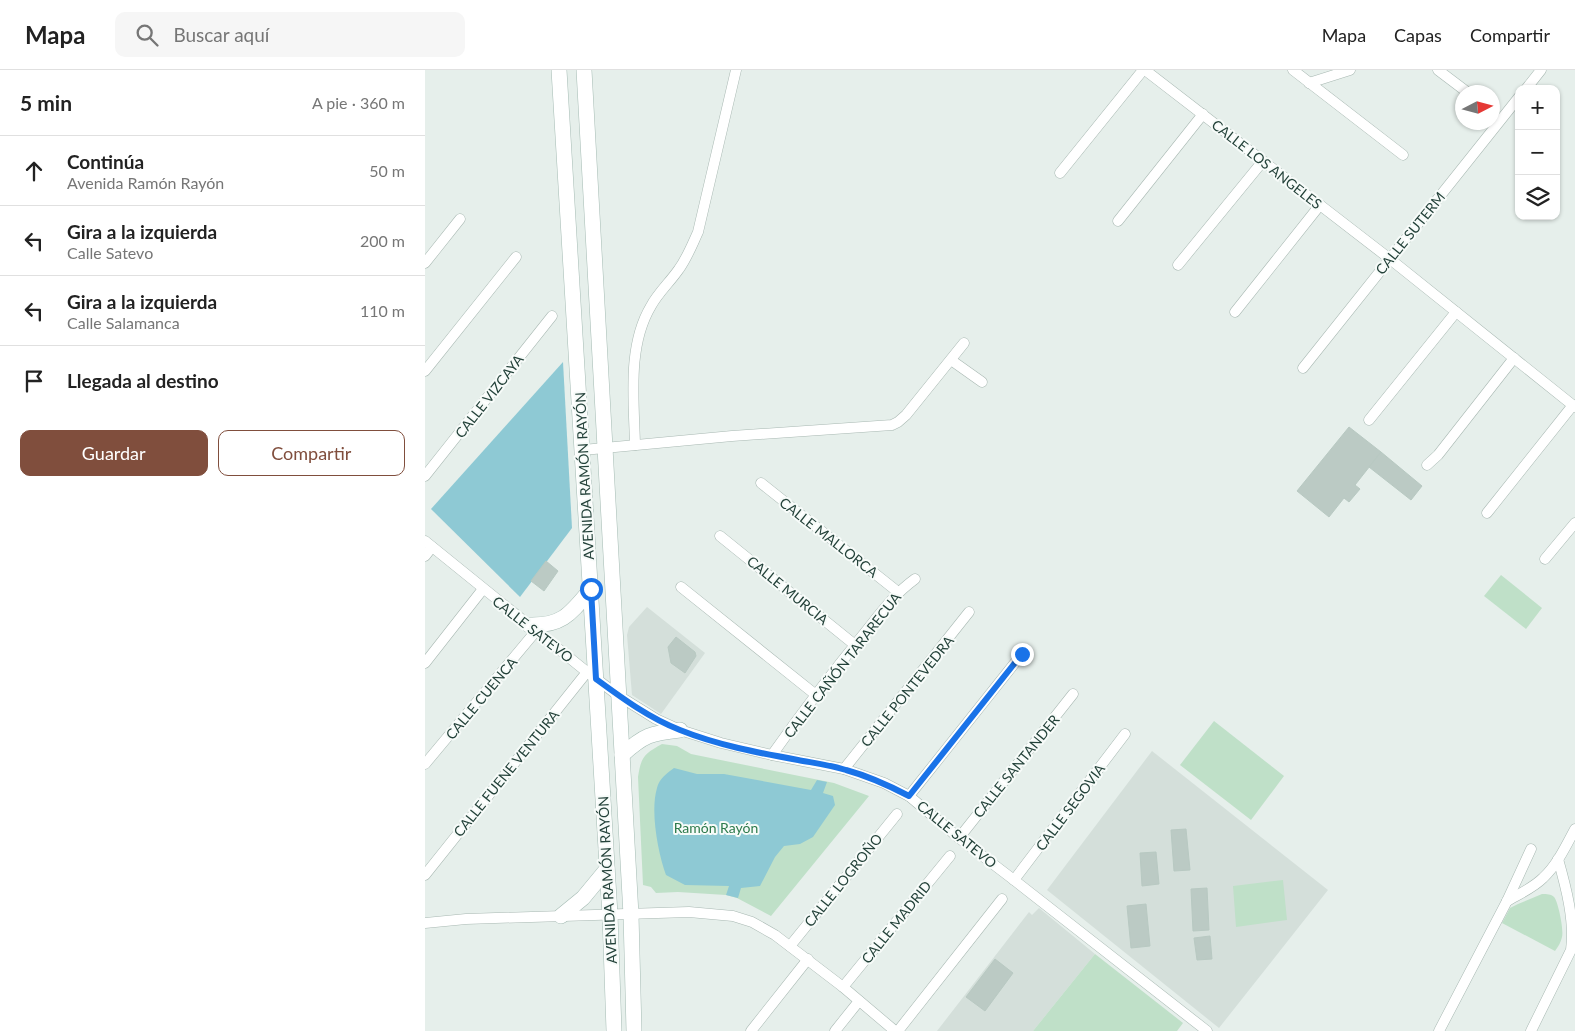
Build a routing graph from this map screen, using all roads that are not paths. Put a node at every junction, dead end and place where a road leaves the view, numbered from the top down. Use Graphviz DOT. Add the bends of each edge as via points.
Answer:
graph roads {
  1 [pos="559,70"];
  2 [pos="584,70"];
  3 [pos="736,70"];
  4 [pos="1144,70"];
  5 [pos="1293,70"];
  6 [pos="1350,70"];
  7 [pos="1438,70"];
  8 [pos="1541,70"];
  9 [pos="1309,83"];
  10 [pos="1458,85"];
  11 [pos="1529,85"];
  12 [pos="1515,102"];
  13 [pos="1203,114"];
  14 [pos="1403,155"];
  15 [pos="1263,160"];
  16 [pos="1060,173"];
  17 [pos="1320,205"];
  18 [pos="460,219"];
  19 [pos="1118,220"];
  20 [pos="516,257"];
  21 [pos="1389,258"];
  22 [pos="425,263"];
  23 [pos="1178,265"];
  24 [pos="1235,312"];
  25 [pos="1456,312"];
  26 [pos="552,316"];
  27 [pos="964,343"];
  28 [pos="1514,358"];
  29 [pos="951,360"];
  30 [pos="1303,368"];
  31 [pos="425,371"];
  32 [pos="982,382"];
  33 [pos="1574,406"];
  34 [pos="1369,420"];
  35 [pos="635,445"];
  36 [pos="606,448"];
  37 [pos="583,450"];
  38 [pos="1427,465"];
  39 [pos="425,476"];
  40 [pos="761,483"];
  41 [pos="1487,513"];
  42 [pos="1575,523"];
  43 [pos="720,536"];
  44 [pos="429,544"];
  45 [pos="425,556"];
  46 [pos="1545,559"];
  47 [pos="915,579"];
  48 [pos="681,587"];
  49 [pos="483,589"];
  50 [pos="591,589"];
  51 [pos="898,592"];
  52 [pos="969,612"];
  53 [pos="533,628"];
  54 [pos="855,644"];
  55 [pos="1022,654"];
  56 [pos="425,663"];
  57 [pos="591,675"];
  58 [pos="1073,694"];
  59 [pos="816,695"];
  60 [pos="619,696"];
  61 [pos="680,730"];
  62 [pos="1125,734"];
  63 [pos="622,755"];
  64 [pos="772,756"];
  65 [pos="425,764"];
  66 [pos="844,769"];
  67 [pos="909,796"];
  68 [pos="897,814"];
  69 [pos="1575,829"];
  70 [pos="959,838"];
  71 [pos="1531,849"];
  72 [pos="950,856"];
  73 [pos="1558,859"];
  74 [pos="607,869"];
  75 [pos="425,875"];
  76 [pos="1014,880"];
  77 [pos="1002,898"];
  78 [pos="1507,901"];
  79 [pos="631,915"];
  80 [pos="561,916"];
  81 [pos="610,916"];
  82 [pos="425,923"];
  83 [pos="790,946"];
  84 [pos="808,959"];
  85 [pos="843,987"];
  86 [pos="859,1001"];
  87 [pos="614,1031"];
  88 [pos="634,1031"];
  89 [pos="751,1031"];
  90 [pos="835,1031"];
  91 [pos="896,1031"];
  92 [pos="1207,1031"];
  93 [pos="1439,1031"];
  94 [pos="1531,1031"];
  1 -- 37 [label="main road, AVENIDA RAMÓN RAYÓN"];
  2 -- 36 [label="main road, AVENIDA RAMÓN RAYÓN"];
  3 -- 35 [label="street" via="698,232 679,269 651,305 643,321 635,362"];
  4 -- 13 [label="street, CALLE LOS ANGELES"];
  4 -- 16 [label="street"];
  5 -- 9 [label="street"];
  6 -- 9 [label="street"];
  7 -- 10 [label="street"];
  8 -- 11 [label="street"];
  9 -- 14 [label="street"];
  12 -- 21 [label="street, CALLE SUTERM"];
  13 -- 15 [label="street, CALLE LOS ANGELES"];
  13 -- 19 [label="street"];
  15 -- 17 [label="street, CALLE LOS ANGELES"];
  15 -- 23 [label="street"];
  17 -- 21 [label="street, CALLE LOS ANGELES"];
  17 -- 24 [label="street"];
  18 -- 22 [label="street"];
  20 -- 31 [label="street"];
  21 -- 25 [label="street, CALLE LOS ANGELES"];
  21 -- 30 [label="street, CALLE SUTERM"];
  25 -- 28 [label="street, CALLE LOS ANGELES"];
  25 -- 34 [label="street"];
  26 -- 39 [label="street, CALLE VIZCAYA"];
  27 -- 29 [label="street"];
  28 -- 33 [label="street, CALLE LOS ANGELES"];
  28 -- 38 [label="street"];
  29 -- 32 [label="street"];
  29 -- 35 [label="street" via="906,415 892,425"];
  33 -- 41 [label="street"];
  35 -- 36 [label="street"];
  36 -- 37 [label="street"];
  36 -- 60 [label="main road, AVENIDA RAMÓN RAYÓN"];
  37 -- 50 [label="main road, AVENIDA RAMÓN RAYÓN"];
  40 -- 51 [label="street, CALLE MALLORCA"];
  42 -- 46 [label="street"];
  43 -- 54 [label="street, CALLE MURCIA"];
  44 -- 45 [label="street"];
  44 -- 49 [label="street, CALLE SATEVO"];
  47 -- 51 [label="street, CALLE CAÑÓN TARARECUA"];
  48 -- 59 [label="street"];
  49 -- 53 [label="street, CALLE SATEVO"];
  49 -- 56 [label="street"];
  50 -- 53 [label="main road" via="565,618"];
  50 -- 57 [label="main road, AVENIDA RAMÓN RAYÓN"];
  51 -- 54 [label="street, CALLE CAÑÓN TARARECUA"];
  52 -- 66 [label="street, CALLE PONTEVEDRA"];
  53 -- 57 [label="street, CALLE SATEVO"];
  53 -- 65 [label="street, CALLE CUENCA"];
  54 -- 59 [label="street, CALLE CAÑÓN TARARECUA"];
  55 -- 67 [label="street"];
  57 -- 60 [label="street, CALLE SATEVO"];
  57 -- 74 [label="main road, AVENIDA RAMÓN RAYÓN"];
  57 -- 75 [label="street, CALLE FUENE VENTURA"];
  58 -- 70 [label="street, CALLE SANTANDER"];
  59 -- 64 [label="street, CALLE CAÑÓN TARARECUA"];
  60 -- 61 [label="street, CALLE SATEVO"];
  60 -- 63 [label="main road, AVENIDA RAMÓN RAYÓN"];
  61 -- 63 [label="main road" via="647,735"];
  61 -- 64 [label="street, CALLE SATEVO"];
  62 -- 76 [label="street, CALLE SEGOVIA"];
  63 -- 79 [label="main road, AVENIDA RAMÓN RAYÓN"];
  64 -- 66 [label="street, CALLE SATEVO"];
  66 -- 67 [label="street, CALLE SATEVO"];
  67 -- 70 [label="street, CALLE SATEVO"];
  68 -- 83 [label="street, CALLE LOGROÑO"];
  69 -- 73 [label="street"];
  70 -- 76 [label="street, CALLE SATEVO"];
  71 -- 78 [label="street"];
  72 -- 85 [label="street, CALLE MADRID"];
  73 -- 78 [label="street" via="1534,885"];
  73 -- 94 [label="street" via="1571,915 1573,941"];
  74 -- 80 [label="main road" via="583,898"];
  74 -- 81 [label="main road, AVENIDA RAMÓN RAYÓN"];
  76 -- 92 [label="street, CALLE SATEVO"];
  77 -- 91 [label="street"];
  78 -- 93 [label="street"];
  79 -- 81 [label="street"];
  79 -- 83 [label="street" via="689,912 733,916 767,929"];
  79 -- 88 [label="main road, AVENIDA RAMÓN RAYÓN"];
  80 -- 81 [label="street"];
  80 -- 82 [label="street"];
  81 -- 87 [label="main road, AVENIDA RAMÓN RAYÓN"];
  83 -- 84 [label="street"];
  84 -- 85 [label="street"];
  84 -- 89 [label="street"];
  85 -- 86 [label="street"];
  86 -- 90 [label="street"];
  86 -- 91 [label="street"];
}
